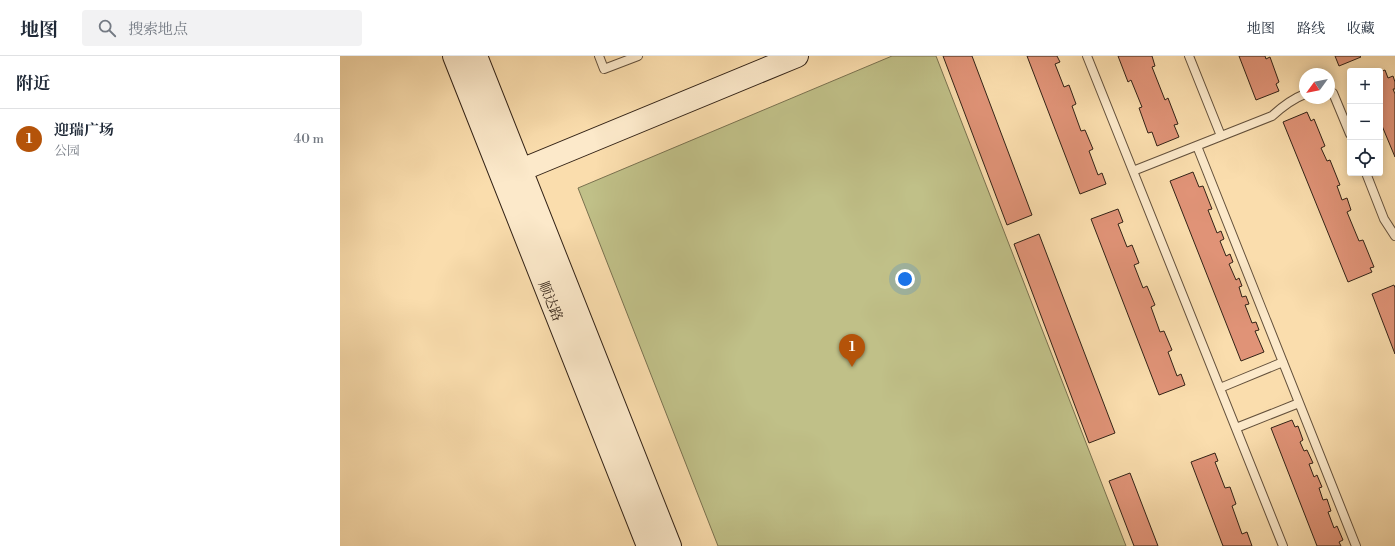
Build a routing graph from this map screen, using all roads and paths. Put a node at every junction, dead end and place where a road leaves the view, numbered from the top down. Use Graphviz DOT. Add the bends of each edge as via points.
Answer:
graph roads {
  1 [pos="454,56"];
  2 [pos="476,56"];
  3 [pos="599,56"];
  4 [pos="638,56"];
  5 [pos="797,56"];
  6 [pos="1087,56"];
  7 [pos="1189,56"];
  8 [pos="1299,96"];
  9 [pos="1335,98"];
  10 [pos="1347,127"];
  11 [pos="1221,136"];
  12 [pos="1197,146"];
  13 [pos="1133,171"];
  14 [pos="512,174"];
  15 [pos="1367,176"];
  16 [pos="1395,236"];
  17 [pos="1283,362"];
  18 [pos="1220,388"];
  19 [pos="1299,403"];
  20 [pos="1236,428"];
  21 [pos="648,546"];
  22 [pos="670,546"];
  23 [pos="1283,546"];
  24 [pos="1356,546"];
  1 -- 14 [label="main road, 顺达路"];
  2 -- 14 [label="main road, 顺达路"];
  3 -- 4 [label="lane" via="604,69"];
  5 -- 14 [label="main road" via="768,65"];
  6 -- 13 [label="lane"];
  7 -- 11 [label="lane"];
  8 -- 11 [label="lane" via="1272,116"];
  9 -- 10 [label="lane"];
  11 -- 12 [label="lane"];
  12 -- 13 [label="lane"];
  12 -- 17 [label="lane"];
  13 -- 18 [label="lane"];
  14 -- 21 [label="main road, 顺达路"];
  14 -- 22 [label="main road, 顺达路"];
  15 -- 16 [label="lane" via="1384,219"];
  17 -- 18 [label="lane"];
  17 -- 19 [label="lane"];
  18 -- 20 [label="lane"];
  19 -- 20 [label="lane"];
  19 -- 24 [label="lane"];
  20 -- 23 [label="lane"];
}
